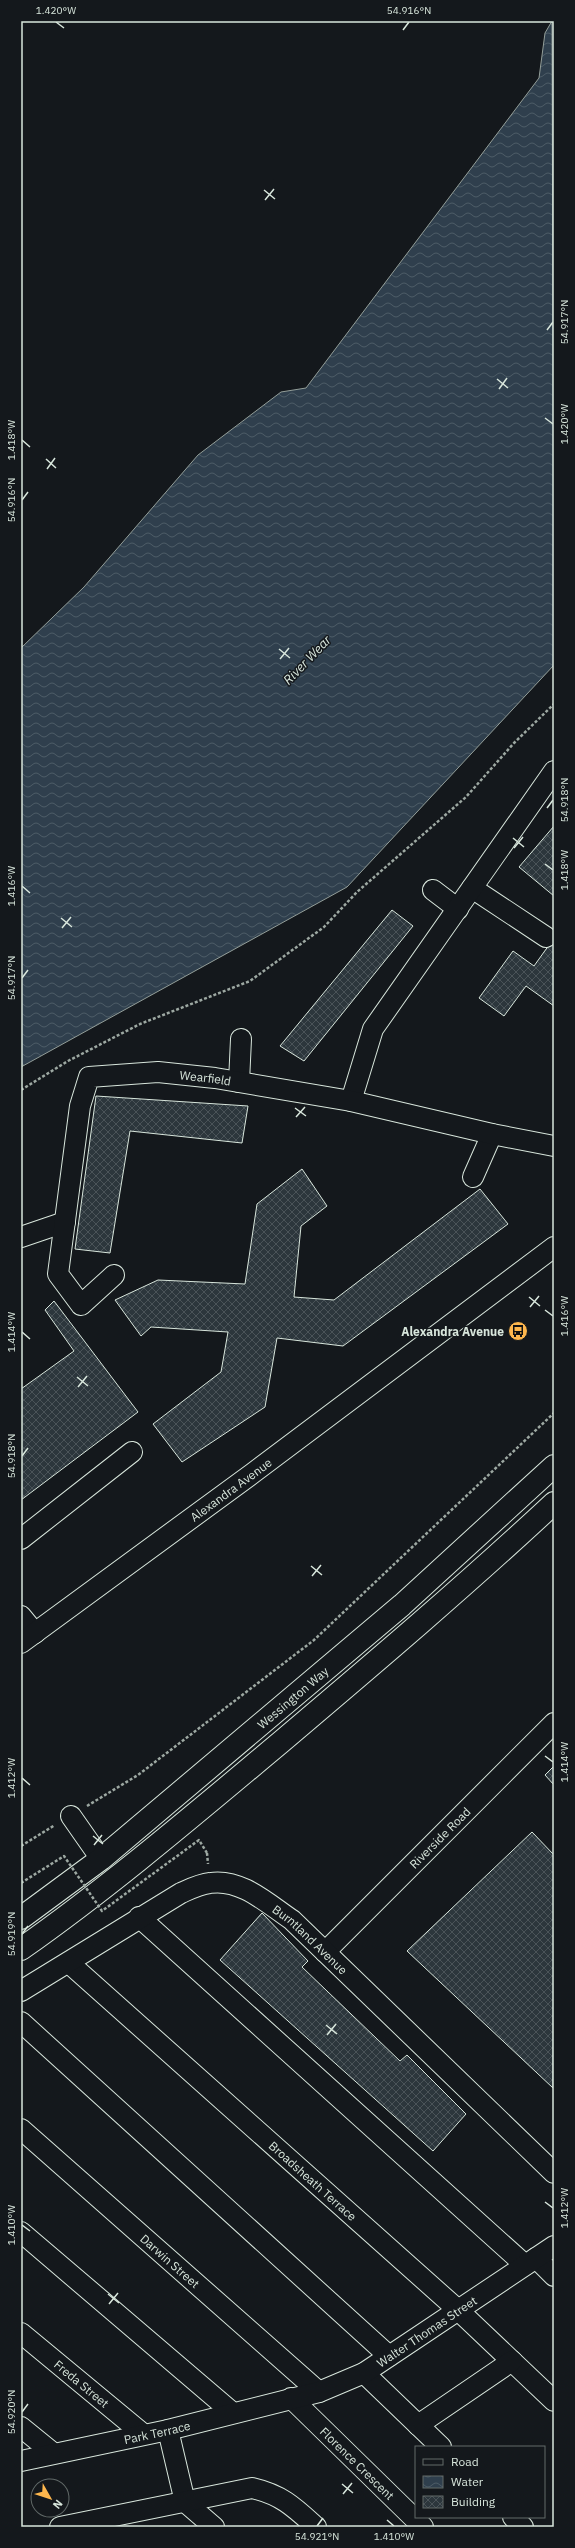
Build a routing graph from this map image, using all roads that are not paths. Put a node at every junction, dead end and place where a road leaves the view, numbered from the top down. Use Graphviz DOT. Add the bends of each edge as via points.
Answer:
graph roads {
  1 [pos="554,771"];
  2 [pos="472,888"];
  3 [pos="433,890"];
  4 [pos="458,909"];
  5 [pos="546,937"];
  6 [pos="241,1039"];
  7 [pos="239,1082"];
  8 [pos="351,1101"];
  9 [pos="492,1134"];
  10 [pos="554,1146"];
  11 [pos="473,1178"];
  12 [pos="65,1222"];
  13 [pos="21,1237"];
  14 [pos="554,1247"];
  15 [pos="114,1275"];
  16 [pos="132,1452"];
  17 [pos="554,1466"];
  18 [pos="554,1503"];
  19 [pos="21,1539"];
  20 [pos="21,1616"];
  21 [pos="28,1638"];
  22 [pos="554,1723"];
  23 [pos="71,1816"];
  24 [pos="101,1859"];
  25 [pos="139,1917"];
  26 [pos="21,1918"];
  27 [pos="21,1949"];
  28 [pos="325,1952"];
  29 [pos="69,1962"];
  30 [pos="21,1991"];
  31 [pos="21,2022"];
  32 [pos="21,2129"];
  33 [pos="554,2172"];
  34 [pos="21,2232"];
  35 [pos="554,2246"];
  36 [pos="530,2262"];
  37 [pos="554,2276"];
  38 [pos="457,2309"];
  39 [pos="21,2333"];
  40 [pos="389,2356"];
  41 [pos="512,2360"];
  42 [pos="364,2373"];
  43 [pos="319,2392"];
  44 [pos="291,2398"];
  45 [pos="554,2401"];
  46 [pos="233,2413"];
  47 [pos="418,2425"];
  48 [pos="21,2428"];
  49 [pos="168,2430"];
  50 [pos="143,2434"];
  51 [pos="439,2446"];
  52 [pos="53,2454"];
  53 [pos="21,2461"];
  54 [pos="185,2502"];
  55 [pos="514,2518"];
  56 [pos="118,2522"];
  57 [pos="60,2527"];
  58 [pos="214,2527"];
  59 [pos="316,2527"];
  60 [pos="423,2527"];
  61 [pos="523,2527"];
  1 -- 2 [label="street"];
  2 -- 4 [label="street"];
  2 -- 5 [label="street"];
  3 -- 4 [label="street"];
  4 -- 8 [label="street" via="373,1029"];
  6 -- 7 [label="street"];
  7 -- 8 [label="street, Wearfield"];
  7 -- 12 [label="street, Wearfield" via="158,1072 89,1077 80,1106"];
  8 -- 9 [label="street, Wearfield"];
  9 -- 10 [label="street, Wearfield"];
  9 -- 11 [label="street"];
  12 -- 13 [label="street"];
  12 -- 15 [label="street, Wearfield" via="58,1274 81,1305"];
  14 -- 21 [label="street, Alexandra Avenue"];
  16 -- 19 [label="street"];
  17 -- 24 [label="main road, Wessington Way" via="402,1605"];
  18 -- 27 [label="main road" via="412,1632 197,1813"];
  20 -- 21 [label="street"];
  22 -- 28 [label="street, Riverside Road"];
  23 -- 24 [label="street"];
  24 -- 26 [label="main road, Wessington Way"];
  25 -- 28 [label="street, Burntland Avenue" via="180,1893 210,1883 231,1883 252,1893 292,1920"];
  25 -- 29 [label="street, Burntland Avenue"];
  25 -- 36 [label="street"];
  28 -- 33 [label="street, Burntland Avenue"];
  29 -- 30 [label="street, Burntland Avenue"];
  29 -- 38 [label="street, Broadsheath Terrace"];
  31 -- 40 [label="street"];
  32 -- 43 [label="street, Darwin Street"];
  34 -- 46 [label="street"];
  35 -- 36 [label="street, Walter Thomas Street"];
  36 -- 37 [label="street"];
  36 -- 38 [label="street, Walter Thomas Street"];
  38 -- 40 [label="street, Walter Thomas Street"];
  38 -- 41 [label="street, Broadsheath Terrace"];
  39 -- 50 [label="street, Freda Street"];
  40 -- 42 [label="street, Walter Thomas Street"];
  41 -- 45 [label="street, Broadsheath Terrace"];
  41 -- 47 [label="street"];
  42 -- 43 [label="street, Walter Thomas Street"];
  42 -- 47 [label="street"];
  43 -- 44 [label="street, Walter Thomas Street"];
  44 -- 46 [label="street, Park Terrace"];
  44 -- 60 [label="street, Florence Crescent"];
  46 -- 49 [label="street, Park Terrace"];
  47 -- 51 [label="street"];
  48 -- 52 [label="street"];
  49 -- 50 [label="street, Park Terrace"];
  49 -- 54 [label="street"];
  50 -- 52 [label="street, Park Terrace"];
  52 -- 53 [label="street, Park Terrace"];
  54 -- 56 [label="street"];
  54 -- 58 [label="street"];
  54 -- 59 [label="street" via="252,2488 271,2492 289,2502"];
  55 -- 61 [label="street"];
  56 -- 57 [label="street"];
}
